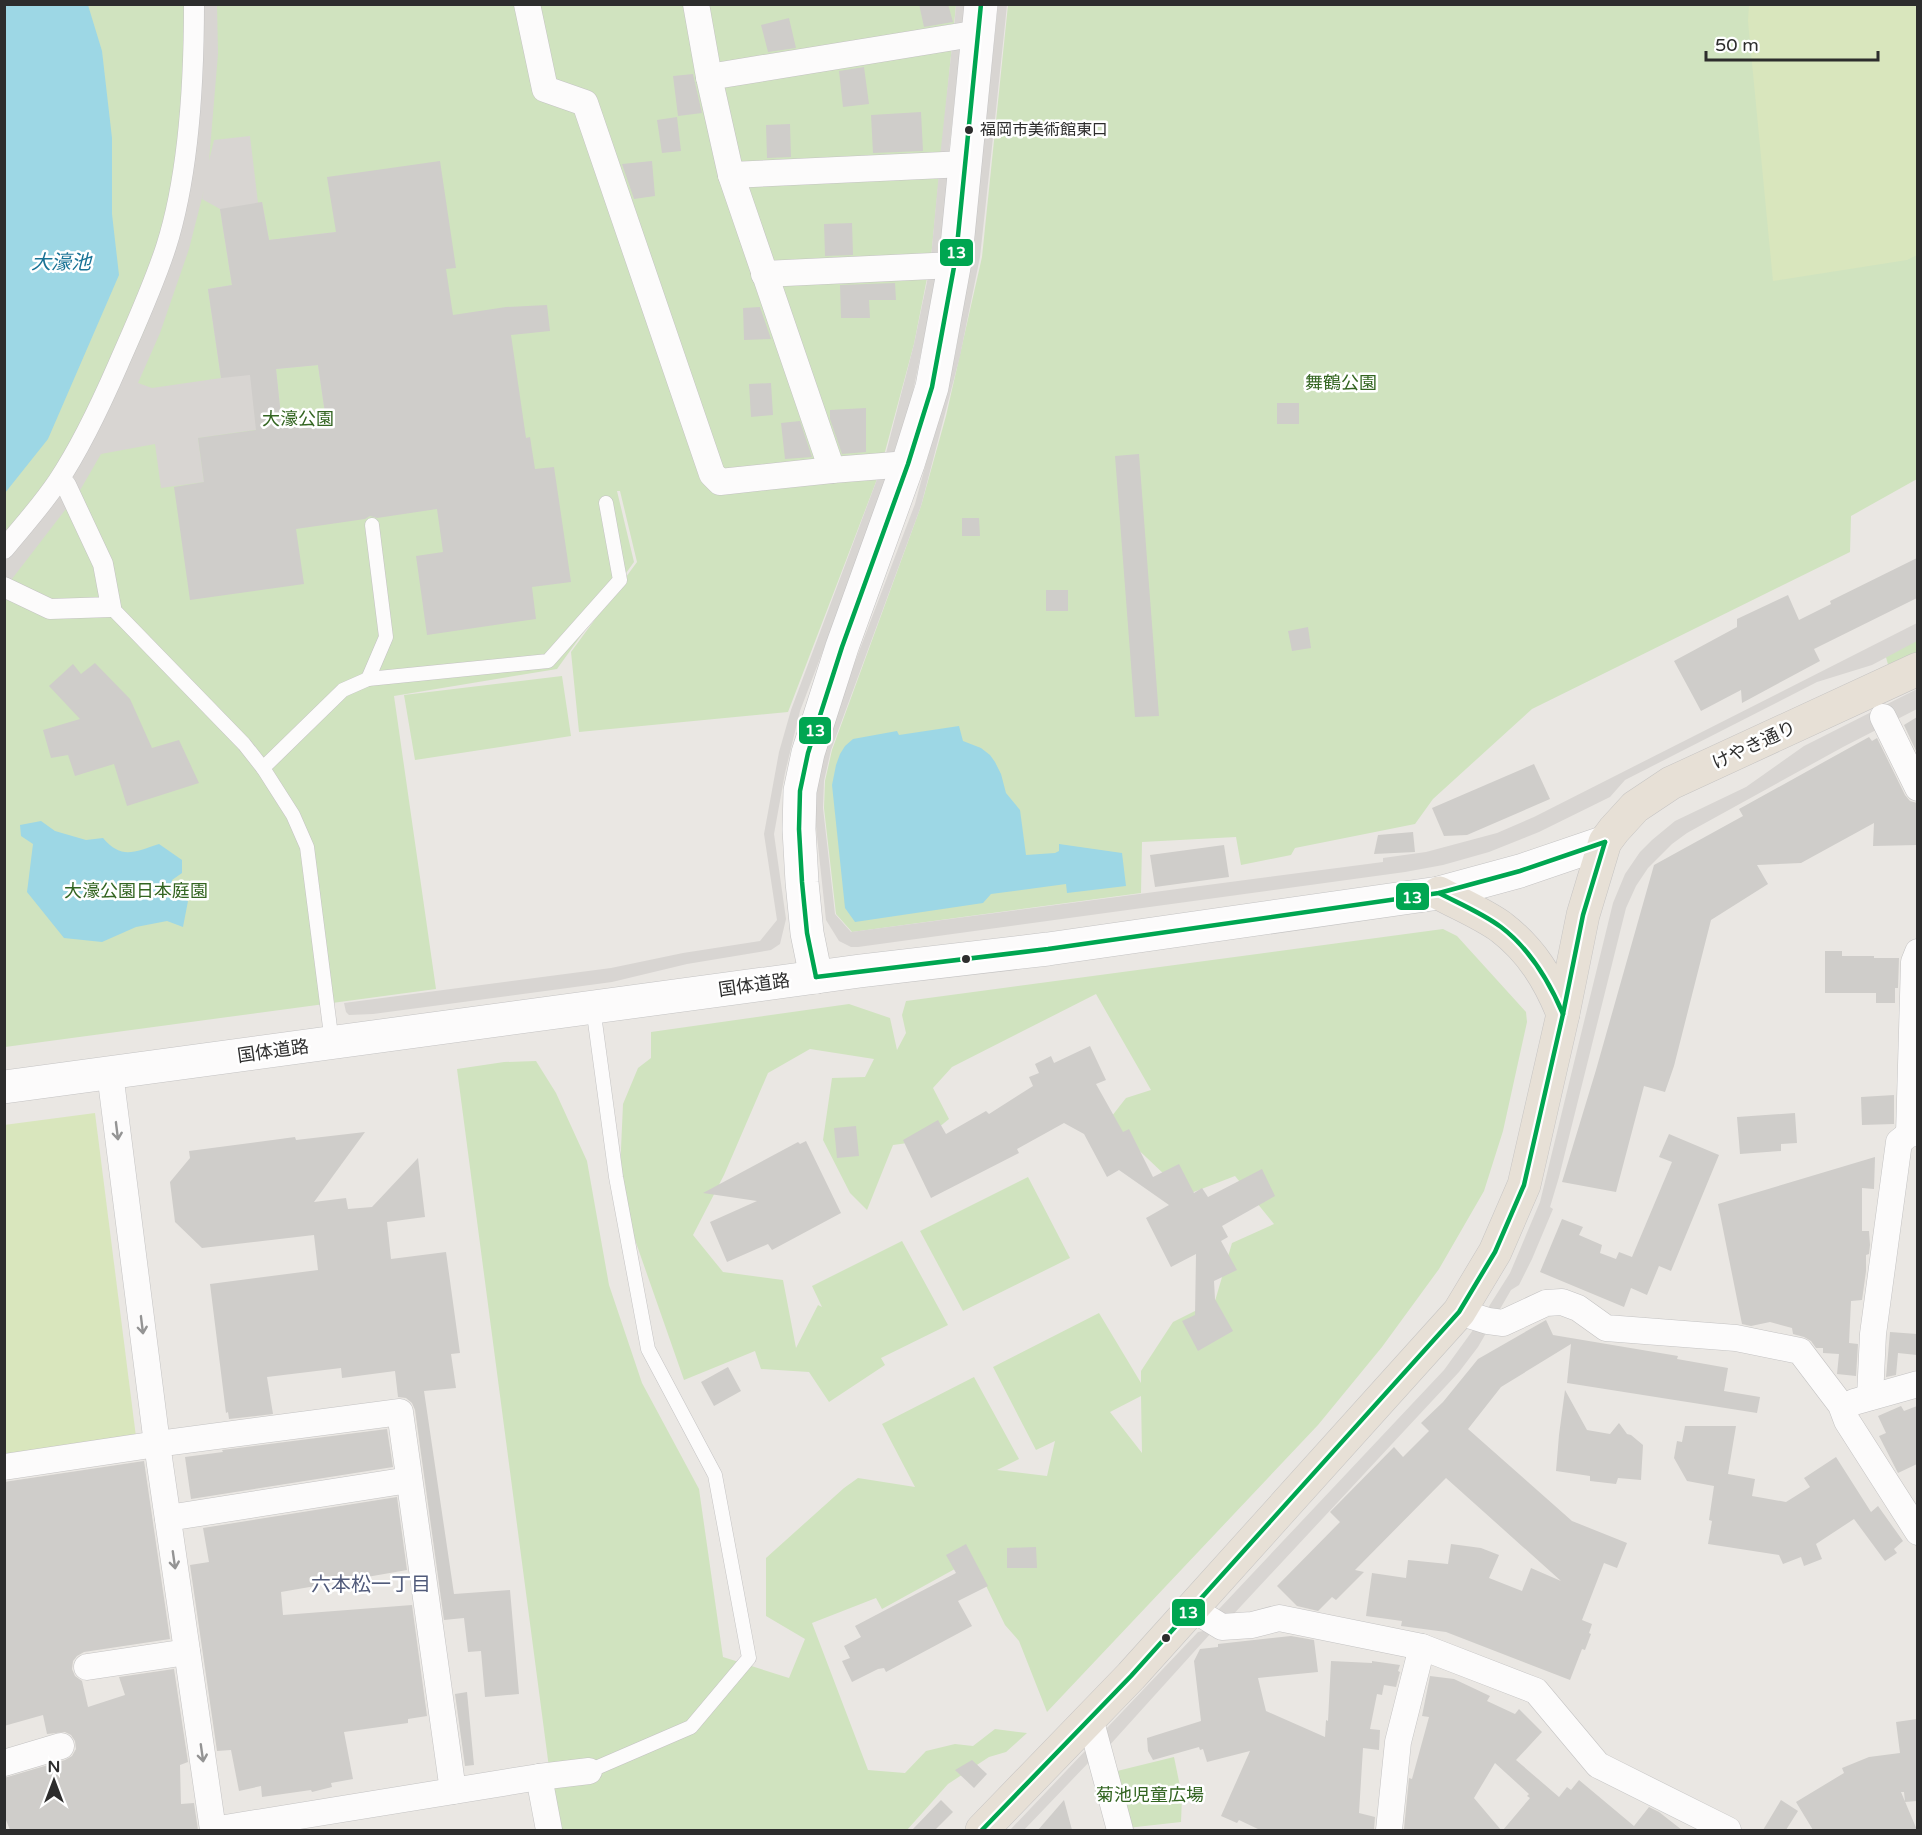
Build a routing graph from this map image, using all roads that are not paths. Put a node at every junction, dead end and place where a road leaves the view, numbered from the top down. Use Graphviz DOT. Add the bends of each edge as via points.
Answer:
graph roads {
  1 [pos="194,4"];
  2 [pos="527,4"];
  3 [pos="696,4"];
  4 [pos="980,19"];
  5 [pos="709,77"];
  6 [pos="965,164"];
  7 [pos="731,175"];
  8 [pos="954,265"];
  9 [pos="764,274"];
  10 [pos="908,464"];
  11 [pos="832,470"];
  12 [pos="66,484"];
  13 [pos="606,503"];
  14 [pos="372,525"];
  15 [pos="4,549"];
  16 [pos="4,587"];
  17 [pos="111,607"];
  18 [pos="1917,669"];
  19 [pos="368,679"];
  20 [pos="1883,717"];
  21 [pos="263,768"];
  22 [pos="1917,788"];
  23 [pos="1605,842"];
  24 [pos="1439,893"];
  25 [pos="1917,952"];
  26 [pos="816,977"];
  27 [pos="593,1007"];
  28 [pos="1563,1014"];
  29 [pos="332,1043"];
  30 [pos="110,1073"];
  31 [pos="4,1087"];
  32 [pos="1913,1134"];
  33 [pos="1459,1312"];
  34 [pos="1917,1384"];
  35 [pos="1870,1397"];
  36 [pos="1841,1405"];
  37 [pos="157,1444"];
  38 [pos="4,1467"];
  39 [pos="410,1480"];
  40 [pos="168,1518"];
  41 [pos="1917,1532"];
  42 [pos="1191,1608"];
  43 [pos="1422,1647"];
  44 [pos="187,1652"];
  45 [pos="87,1667"];
  46 [pos="1090,1718"];
  47 [pos="62,1746"];
  48 [pos="4,1763"];
  49 [pos="589,1771"];
  50 [pos="539,1777"];
  51 [pos="453,1791"];
  52 [pos="274,1826"];
  53 [pos="213,1830"];
  54 [pos="549,1830"];
  55 [pos="982,1830"];
  56 [pos="1120,1830"];
  57 [pos="1389,1830"];
  58 [pos="1725,1830"];
  1 -- 15 [label="street" via="182,178 166,246 98,411 58,481"];
  2 -- 11 [label="street" via="545,89 585,103 711,474 720,482"];
  3 -- 5 [label="street"];
  4 -- 5 [label="street"];
  4 -- 6 [label="street"];
  5 -- 7 [label="street"];
  6 -- 7 [label="street"];
  6 -- 8 [label="street"];
  7 -- 9 [label="street"];
  8 -- 9 [label="street"];
  8 -- 10 [label="street" via="932,387"];
  9 -- 11 [label="street"];
  10 -- 11 [label="street"];
  10 -- 26 [label="street" via="842,647 800,791 802,882"];
  12 -- 17 [label="street" via="103,564"];
  13 -- 19 [label="lane" via="620,580 548,661"];
  14 -- 19 [label="lane" via="386,637"];
  16 -- 17 [label="street" via="50,609"];
  17 -- 21 [label="lane"];
  18 -- 23 [label="highway, けやき通り" via="1671,783 1635,807"];
  19 -- 21 [label="lane" via="343,690"];
  20 -- 22 [label="street"];
  21 -- 29 [label="lane" via="293,815 307,847"];
  23 -- 24 [label="street, 国体道路"];
  23 -- 28 [label="highway" via="1583,915"];
  24 -- 26 [label="street, 国体道路" via="1048,950"];
  24 -- 28 [label="highway" via="1500,927 1532,957 1551,985"];
  25 -- 32 [label="street"];
  26 -- 27 [label="street, 国体道路"];
  27 -- 29 [label="street, 国体道路"];
  27 -- 49 [label="lane" via="616,1177 648,1349 715,1475 749,1658 691,1727"];
  28 -- 33 [label="highway" via="1524,1185 1495,1252"];
  29 -- 30 [label="street, 国体道路"];
  30 -- 31 [label="street, 国体道路"];
  30 -- 37 [label="street, one-way"];
  32 -- 35 [label="street" via="1899,1142 1873,1334"];
  33 -- 36 [label="street" via="1503,1323 1546,1303 1562,1302 1606,1328 1736,1338 1800,1351"];
  33 -- 42 [label="highway"];
  34 -- 35 [label="street"];
  35 -- 36 [label="street"];
  36 -- 41 [label="street"];
  37 -- 38 [label="street"];
  37 -- 39 [label="street" via="400,1412"];
  37 -- 40 [label="street"];
  39 -- 40 [label="street"];
  39 -- 51 [label="street"];
  40 -- 44 [label="street, one-way"];
  42 -- 43 [label="street" via="1222,1627 1279,1618"];
  42 -- 46 [label="highway"];
  43 -- 57 [label="street" via="1398,1742"];
  43 -- 58 [label="street" via="1536,1691 1598,1765"];
  44 -- 45 [label="street"];
  44 -- 53 [label="street, one-way"];
  46 -- 55 [label="highway"];
  46 -- 56 [label="street"];
  47 -- 48 [label="street"];
  49 -- 50 [label="street"];
  50 -- 51 [label="street"];
  50 -- 54 [label="street"];
  51 -- 52 [label="street"];
  52 -- 53 [label="street"];
}
